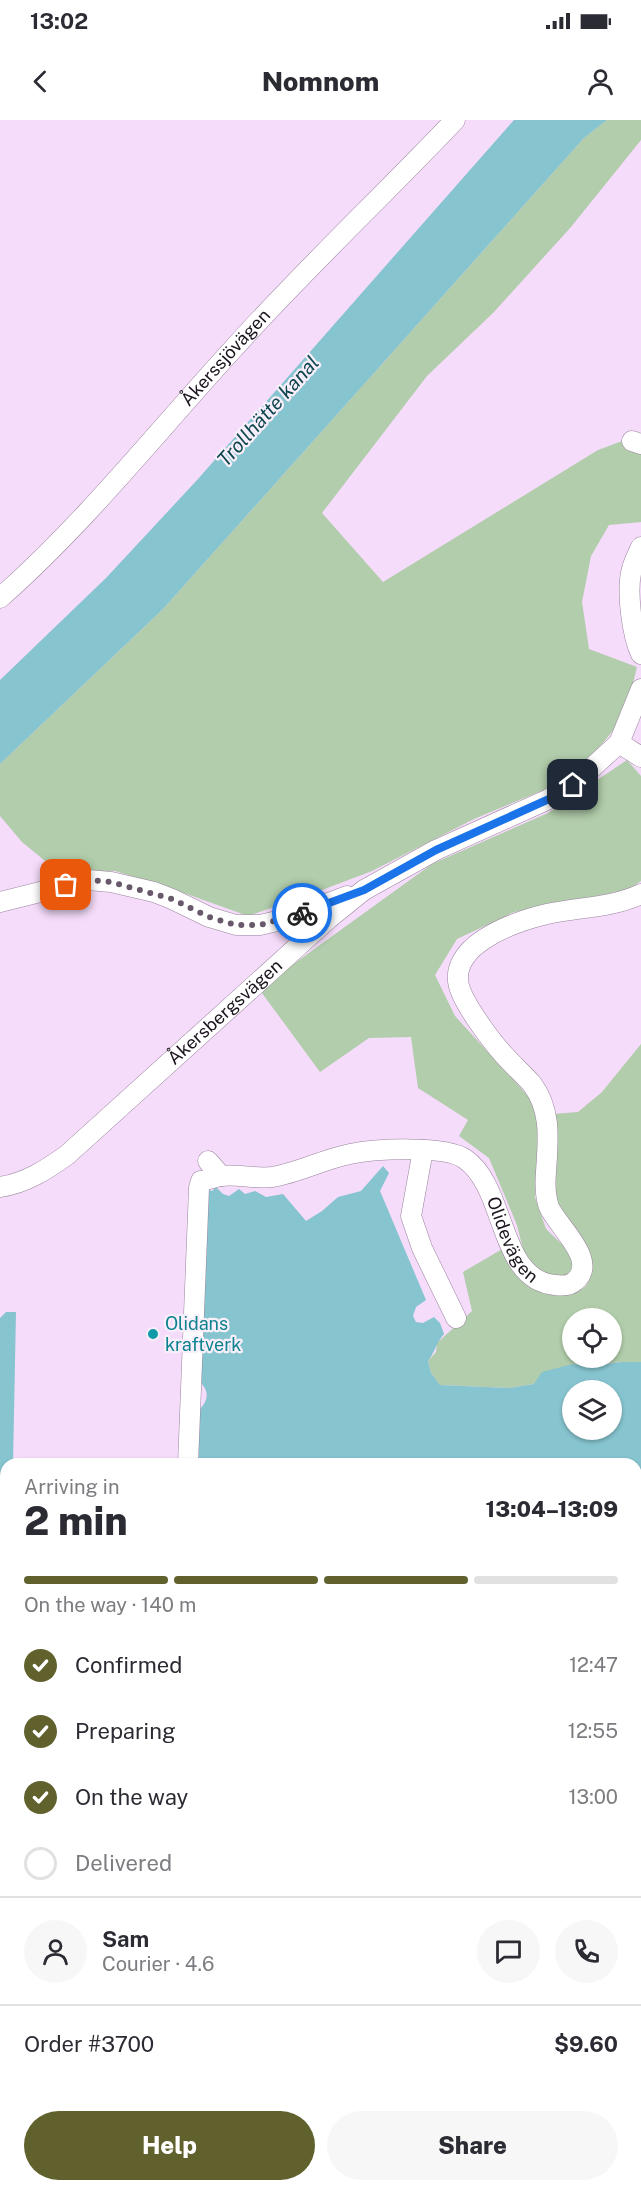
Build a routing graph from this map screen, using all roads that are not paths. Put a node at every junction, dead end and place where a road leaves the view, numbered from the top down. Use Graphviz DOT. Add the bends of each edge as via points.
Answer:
graph roads {
  1 [pos="455,120"];
  2 [pos="641,547"];
  3 [pos="0,598"];
  4 [pos="641,654"];
  5 [pos="641,689"];
  6 [pos="618,743"];
  7 [pos="641,757"];
  8 [pos="364,890"];
  9 [pos="641,894"];
  10 [pos="0,903"];
  11 [pos="423,1150"];
  12 [pos="0,1187"];
  13 [pos="456,1318"];
  14 [pos="188,1458"];
  1 -- 3 [label="street, Åkerssjövägen" via="233,348 58,543"];
  2 -- 4 [label="street" via="632,570 630,592"];
  5 -- 6 [label="street, Åkersbergsvägen"];
  6 -- 7 [label="street"];
  6 -- 8 [label="street, Åkersbergsvägen" via="573,785 549,799 436,850"];
  8 -- 10 [label="street" via="260,925 236,925 154,892 88,880"];
  8 -- 12 [label="street, Åkersbergsvägen" via="67,1155 44,1172"];
  9 -- 11 [label="street, Olidevägen" via="545,915 499,931 470,948 458,964 460,990 468,1005 502,1053 540,1095 547,1115 546,1200 579,1250 581,1272 576,1280 568,1285 553,1285 531,1276 516,1257 477,1169 456,1154"];
  11 -- 13 [label="street" via="411,1216"];
  11 -- 14 [label="street, Olidevägen" via="349,1154 274,1177 259,1178 215,1169 201,1181"];
}
